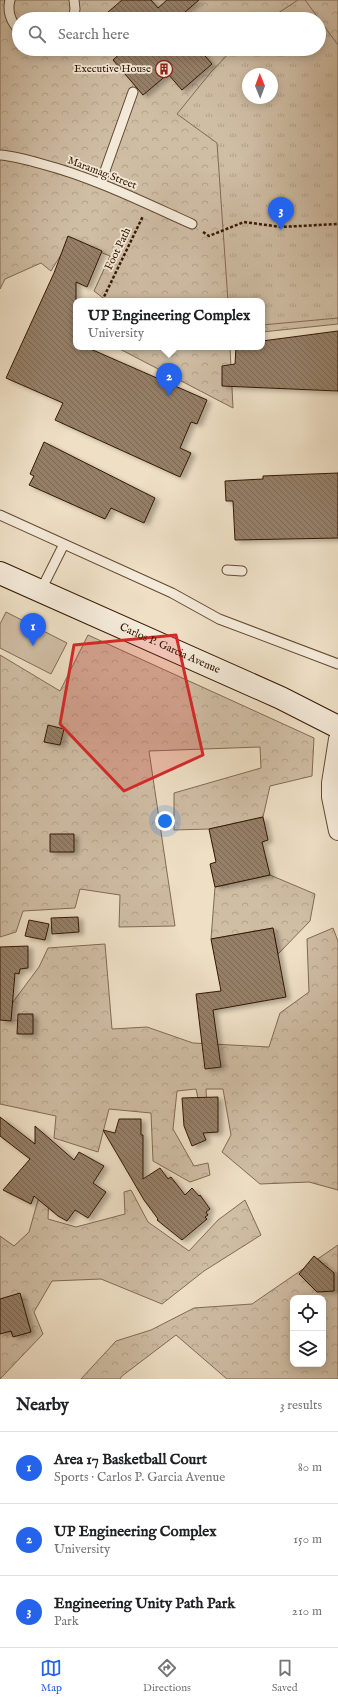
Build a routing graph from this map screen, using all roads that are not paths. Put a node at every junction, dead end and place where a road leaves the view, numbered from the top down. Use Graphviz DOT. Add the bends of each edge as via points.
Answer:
graph roads {
  1 [pos="10,0"];
  2 [pos="74,0"];
  3 [pos="74,12"];
  4 [pos="12,20"];
  5 [pos="133,92"];
  6 [pos="0,155"];
  7 [pos="100,182"];
  8 [pos="192,224"];
  9 [pos="0,515"];
  10 [pos="64,544"];
  11 [pos="227,570"];
  12 [pos="242,571"];
  13 [pos="0,573"];
  14 [pos="40,590"];
  15 [pos="338,664"];
  16 [pos="338,727"];
  17 [pos="338,739"];
  18 [pos="338,831"];
  1 -- 4 [label="lane"];
  2 -- 3 [label="lane"];
  5 -- 7 [label="lane"];
  6 -- 7 [label="lane, Maramag Street" via="57,168"];
  7 -- 8 [label="lane, Maramag Street"];
  9 -- 10 [label="lane"];
  10 -- 14 [label="lane"];
  10 -- 15 [label="lane" via="172,593 219,619"];
  11 -- 12 [label="lane"];
  13 -- 14 [label="main road, Carlos P. Garcia Avenue"];
  14 -- 16 [label="main road, Carlos P. Garcia Avenue" via="280,698"];
  17 -- 18 [label="street" via="331,783 331,797"];
}
